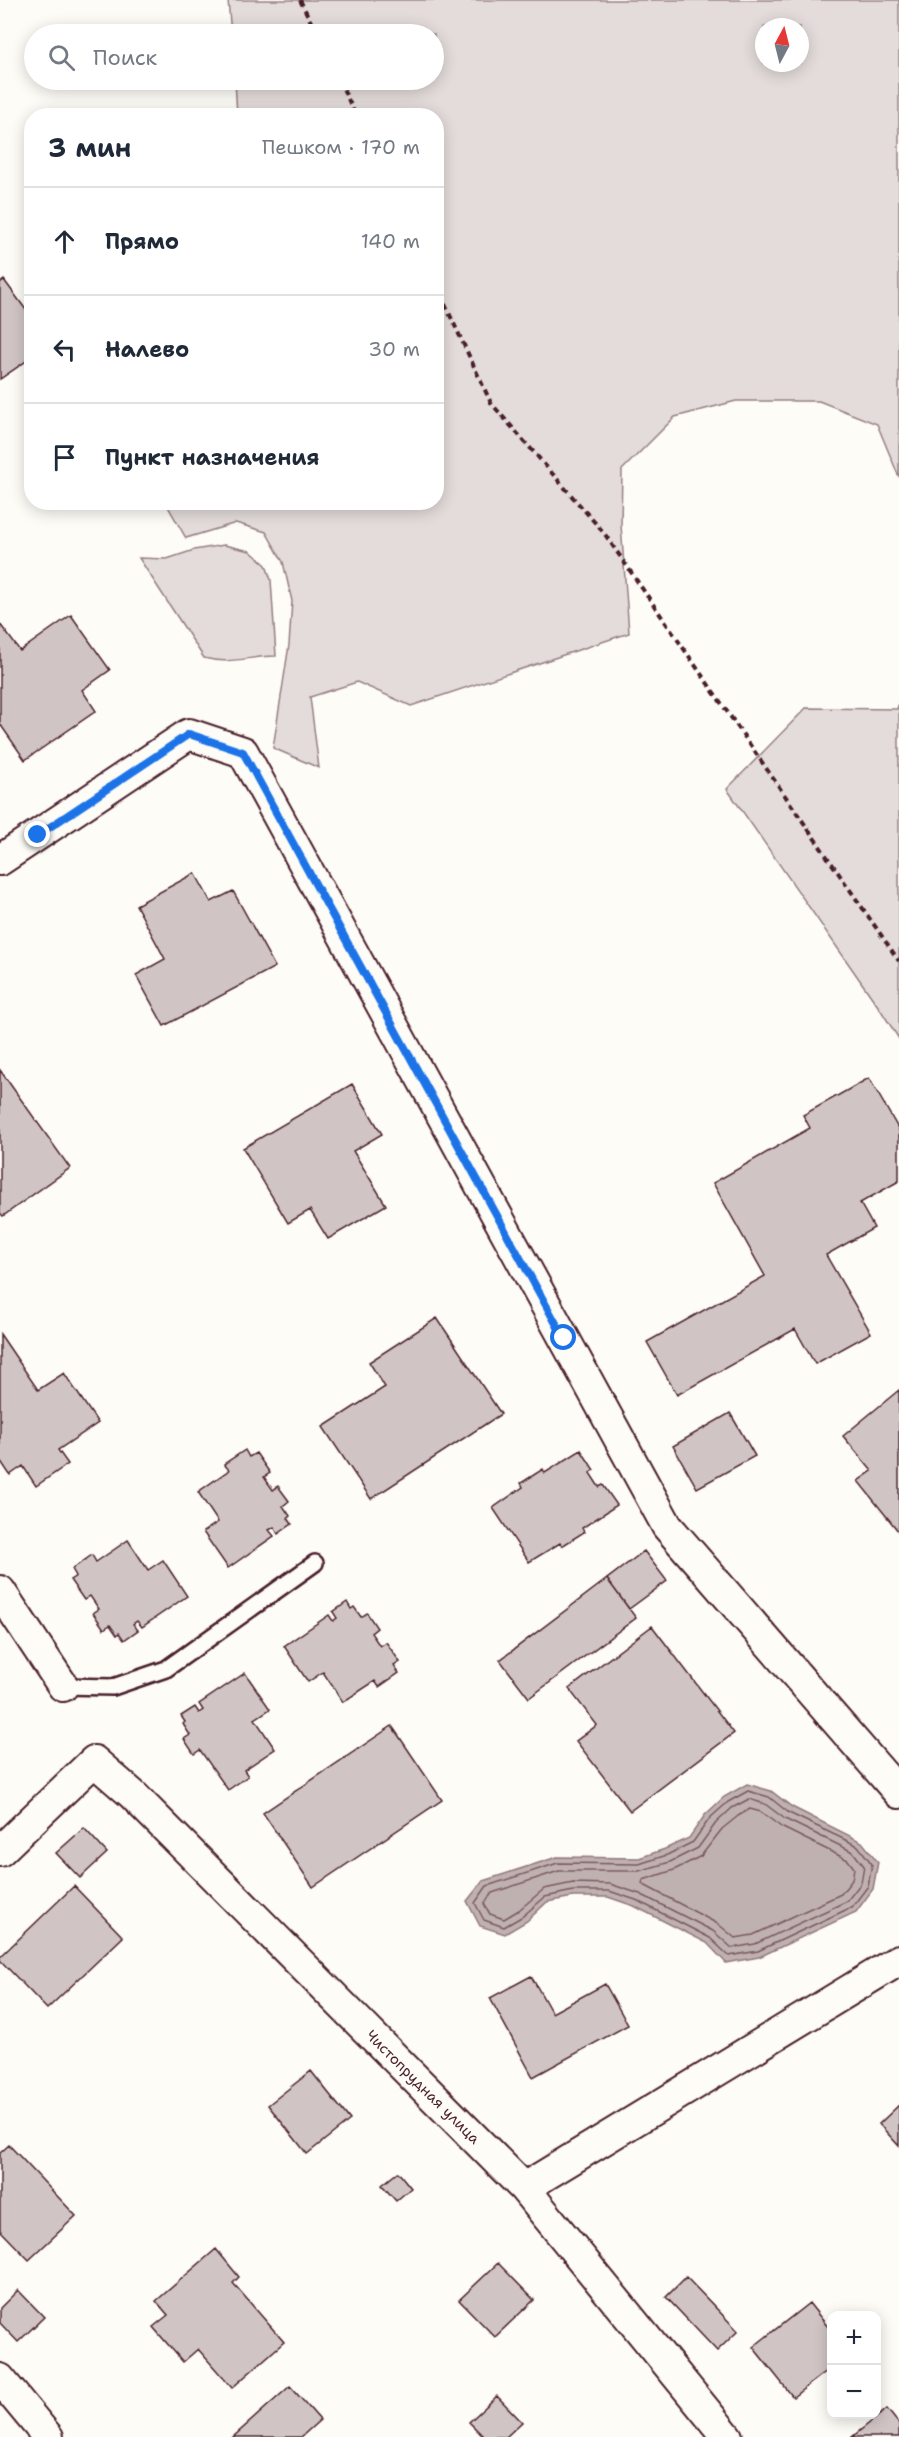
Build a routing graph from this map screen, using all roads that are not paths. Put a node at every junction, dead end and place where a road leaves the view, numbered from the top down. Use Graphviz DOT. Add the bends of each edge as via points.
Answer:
graph roads {
  1 [pos="0,860"];
  2 [pos="315,1563"];
  3 [pos="0,1591"];
  4 [pos="63,1686"];
  5 [pos="899,1793"];
  6 [pos="0,1851"];
  7 [pos="899,1960"];
  8 [pos="524,2188"];
  9 [pos="0,2379"];
  10 [pos="48,2437"];
  11 [pos="727,2437"];
  1 -- 5 [label="street" via="189,734 243,752 667,1526"];
  2 -- 4 [label="lane" via="166,1669 113,1687"];
  3 -- 4 [label="street"];
  6 -- 8 [label="street, Чистопрудная улица" via="94,1761 132,1794"];
  7 -- 8 [label="street"];
  8 -- 11 [label="street, Чистопрудная улица"];
  9 -- 10 [label="street"];
}
